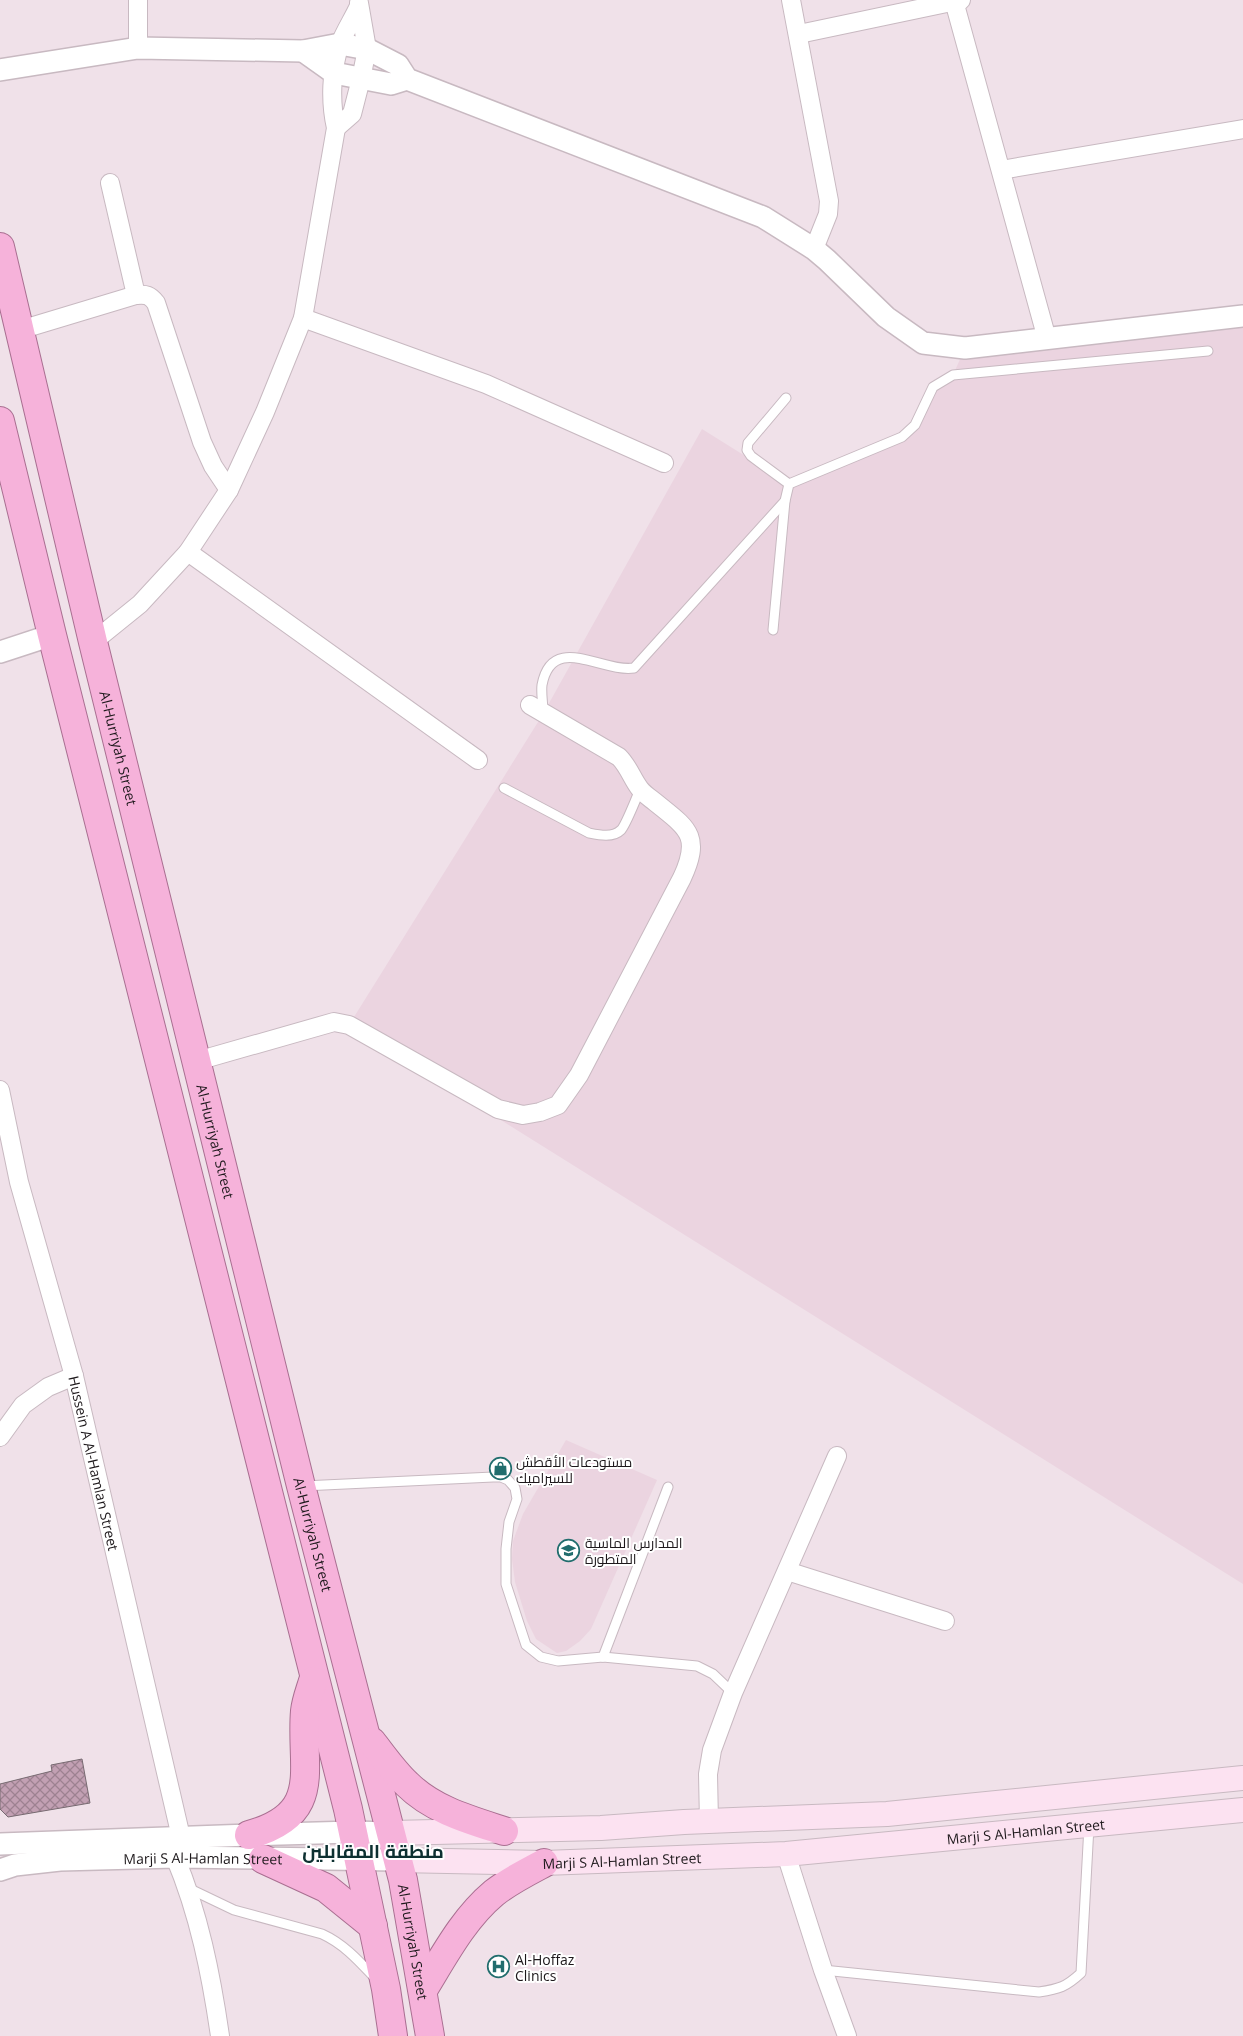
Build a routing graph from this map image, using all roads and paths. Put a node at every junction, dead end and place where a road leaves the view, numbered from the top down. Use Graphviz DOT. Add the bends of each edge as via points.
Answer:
graph roads {
  1 [pos="138,0"];
  2 [pos="791,0"];
  3 [pos="957,1"];
  4 [pos="359,3"];
  5 [pos="917,4"];
  6 [pos="799,34"];
  7 [pos="340,44"];
  8 [pos="138,48"];
  9 [pos="367,50"];
  10 [pos="302,51"];
  11 [pos="0,70"];
  12 [pos="334,73"];
  13 [pos="407,78"];
  14 [pos="362,79"];
  15 [pos="336,128"];
  16 [pos="1243,129"];
  17 [pos="1001,170"];
  18 [pos="110,183"];
  19 [pos="0,247"];
  20 [pos="814,249"];
  21 [pos="136,295"];
  22 [pos="1243,316"];
  23 [pos="303,318"];
  24 [pos="20,330"];
  25 [pos="1047,339"];
  26 [pos="1208,351"];
  27 [pos="786,398"];
  28 [pos="0,420"];
  29 [pos="664,463"];
  30 [pos="790,484"];
  31 [pos="229,490"];
  32 [pos="785,501"];
  33 [pos="188,552"];
  34 [pos="773,630"];
  35 [pos="52,635"];
  36 [pos="93,642"];
  37 [pos="0,652"];
  38 [pos="536,709"];
  39 [pos="478,760"];
  40 [pos="504,788"];
  41 [pos="640,790"];
  42 [pos="197,1061"];
  43 [pos="0,1090"];
  44 [pos="74,1376"];
  45 [pos="0,1437"];
  46 [pos="837,1456"];
  47 [pos="301,1486"];
  48 [pos="668,1487"];
  49 [pos="786,1571"];
  50 [pos="945,1621"];
  51 [pos="603,1657"];
  52 [pos="314,1675"];
  53 [pos="733,1693"];
  54 [pos="367,1735"];
  55 [pos="1243,1778"];
  56 [pos="1243,1810"];
  57 [pos="709,1822"];
  58 [pos="1088,1826"];
  59 [pos="504,1830"];
  60 [pos="353,1832"];
  61 [pos="392,1833"];
  62 [pos="249,1834"];
  63 [pos="0,1844"];
  64 [pos="178,1847"];
  65 [pos="786,1854"];
  66 [pos="359,1858"];
  67 [pos="263,1859"];
  68 [pos="397,1860"];
  69 [pos="544,1863"];
  70 [pos="0,1870"];
  71 [pos="188,1888"];
  72 [pos="373,1926"];
  73 [pos="823,1970"];
  74 [pos="386,1989"];
  75 [pos="423,1990"];
  76 [pos="220,2036"];
  77 [pos="393,2036"];
  78 [pos="430,2036"];
  79 [pos="848,2036"];
  1 -- 8 [label="street"];
  2 -- 6 [label="street"];
  3 -- 5 [label="street"];
  3 -- 17 [label="street"];
  4 -- 7 [label="street"];
  4 -- 9 [label="street"];
  5 -- 6 [label="street"];
  6 -- 20 [label="street" via="829,201 828,214"];
  7 -- 9 [label="street"];
  7 -- 10 [label="street"];
  7 -- 12 [label="street"];
  8 -- 10 [label="street"];
  8 -- 11 [label="street"];
  9 -- 13 [label="street" via="398,65"];
  9 -- 14 [label="street"];
  10 -- 12 [label="street"];
  12 -- 14 [label="street"];
  12 -- 15 [label="street" via="332,108"];
  13 -- 14 [label="street" via="391,84"];
  13 -- 20 [label="street" via="762,217"];
  14 -- 15 [label="street" via="352,114"];
  15 -- 23 [label="street"];
  16 -- 17 [label="street"];
  17 -- 25 [label="street"];
  18 -- 21 [label="street"];
  19 -- 24 [label="highway, Al-Hurriyah Street"];
  20 -- 25 [label="street" via="886,317 923,343 965,348"];
  21 -- 24 [label="street"];
  21 -- 31 [label="street" via="145,294 156,303 202,442"];
  22 -- 25 [label="street"];
  23 -- 29 [label="street" via="486,384"];
  23 -- 31 [label="street" via="266,412"];
  24 -- 36 [label="highway, Al-Hurriyah Street"];
  26 -- 30 [label="lane" via="953,375 934,387 915,425 902,437"];
  27 -- 30 [label="lane" via="748,443 747,450"];
  28 -- 35 [label="highway"];
  30 -- 32 [label="lane"];
  31 -- 33 [label="street"];
  32 -- 34 [label="lane"];
  32 -- 38 [label="lane" via="634,668 623,670 564,657 550,665"];
  33 -- 36 [label="street" via="140,604"];
  33 -- 39 [label="street"];
  35 -- 37 [label="street"];
  35 -- 52 [label="highway"];
  36 -- 42 [label="highway, Al-Hurriyah Street"];
  38 -- 41 [label="street" via="619,757 627,764"];
  40 -- 41 [label="lane" via="590,833 602,836 621,830"];
  41 -- 42 [label="street" via="684,826 692,845 689,864 598,1041 558,1105 523,1115 498,1109 349,1025 334,1022"];
  42 -- 47 [label="highway, Al-Hurriyah Street"];
  43 -- 44 [label="street, Hussein A Al-Hamlan Street" via="19,1182"];
  44 -- 45 [label="street" via="48,1387 23,1405"];
  44 -- 64 [label="street, Hussein A Al-Hamlan Street"];
  46 -- 49 [label="street"];
  47 -- 51 [label="lane" via="493,1477 508,1480 515,1488 517,1499 509,1522 506,1584 526,1645 541,1657 558,1661"];
  47 -- 54 [label="highway, Al-Hurriyah Street"];
  48 -- 51 [label="lane"];
  49 -- 50 [label="street"];
  49 -- 53 [label="street"];
  51 -- 53 [label="lane" via="697,1666 713,1674"];
  52 -- 60 [label="highway"];
  52 -- 62 [label="highway" via="305,1710 305,1787 301,1800 279,1822 266,1830"];
  53 -- 57 [label="street" via="712,1750 708,1774"];
  54 -- 59 [label="highway" via="406,1784 432,1803 463,1818"];
  54 -- 61 [label="highway, Al-Hurriyah Street"];
  55 -- 57 [label="main road, Marji S Al-Hamlan Street" via="887,1814"];
  56 -- 58 [label="main road, Marji S Al-Hamlan Street"];
  57 -- 59 [label="main road, Marji S Al-Hamlan Street"];
  58 -- 65 [label="main road, Marji S Al-Hamlan Street"];
  58 -- 73 [label="lane" via="1081,1973 1070,1984 1039,1992"];
  59 -- 61 [label="main road, Marji S Al-Hamlan Street"];
  60 -- 61 [label="street, Marji S Al-Hamlan Street"];
  60 -- 62 [label="street, Marji S Al-Hamlan Street"];
  60 -- 66 [label="highway"];
  61 -- 68 [label="highway, Al-Hurriyah Street"];
  62 -- 64 [label="street, Marji S Al-Hamlan Street"];
  63 -- 64 [label="street, Marji S Al-Hamlan Street"];
  64 -- 67 [label="street, Marji S Al-Hamlan Street"];
  64 -- 70 [label="street, Marji S Al-Hamlan Street" via="15,1865"];
  64 -- 71 [label="street, Hussein A Al-Hamlan Street"];
  65 -- 69 [label="main road, Marji S Al-Hamlan Street"];
  65 -- 73 [label="street"];
  66 -- 67 [label="street, Marji S Al-Hamlan Street"];
  66 -- 68 [label="street, Marji S Al-Hamlan Street"];
  66 -- 72 [label="highway"];
  67 -- 72 [label="highway" via="326,1888"];
  68 -- 69 [label="main road, Marji S Al-Hamlan Street"];
  68 -- 75 [label="highway, Al-Hurriyah Street"];
  69 -- 75 [label="highway" via="494,1893 473,1914 452,1940"];
  71 -- 74 [label="lane" via="234,1910 335,1940"];
  71 -- 76 [label="street, Hussein A Al-Hamlan Street" via="202,1935"];
  72 -- 74 [label="highway"];
  73 -- 79 [label="street"];
  74 -- 77 [label="highway"];
  75 -- 78 [label="highway, Al-Hurriyah Street"];
}
